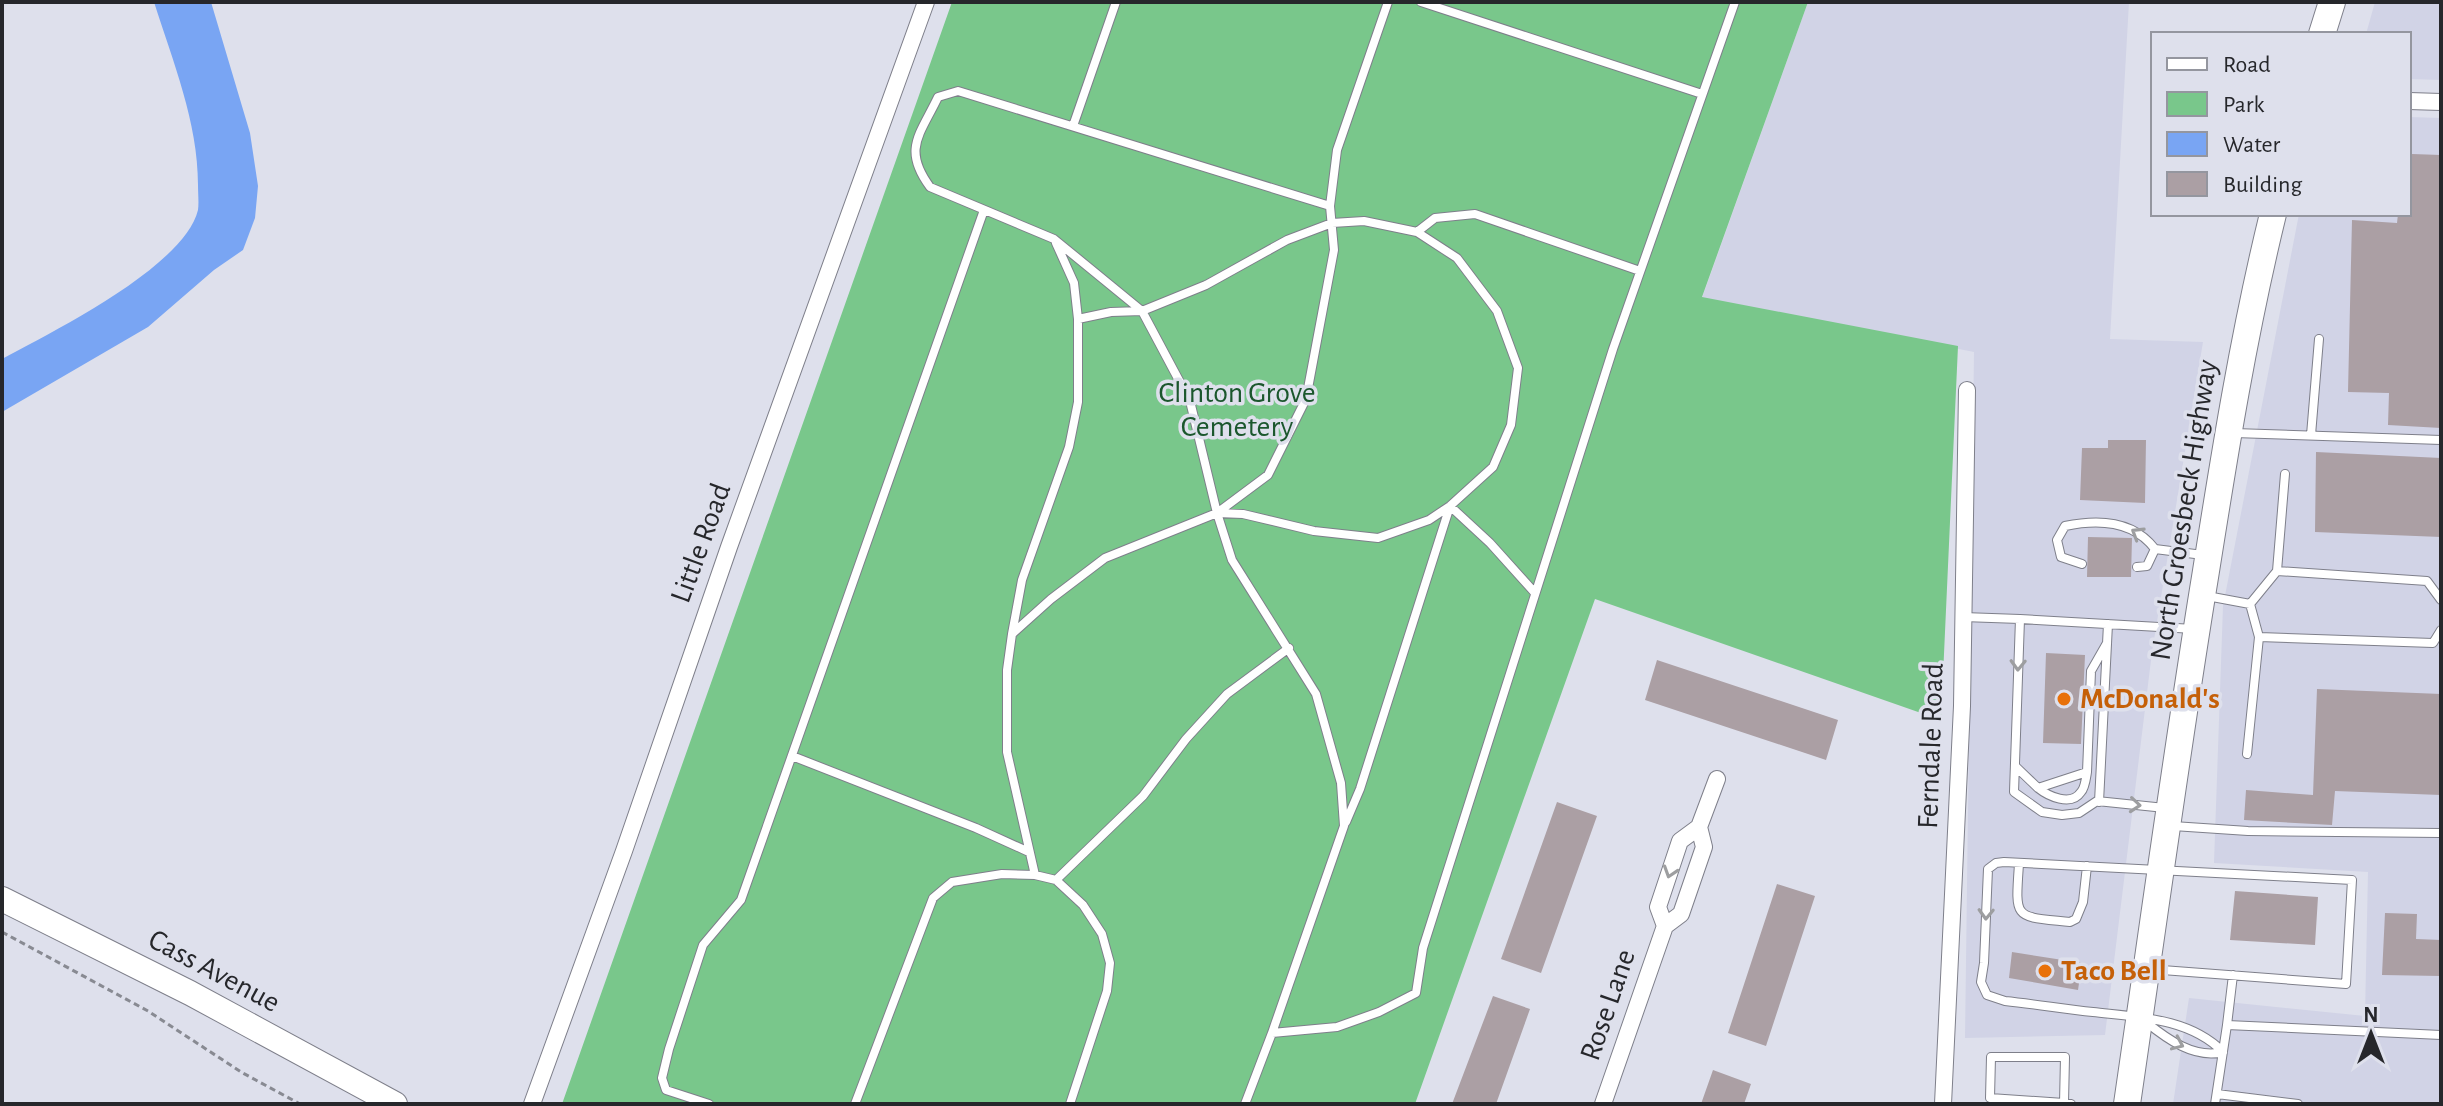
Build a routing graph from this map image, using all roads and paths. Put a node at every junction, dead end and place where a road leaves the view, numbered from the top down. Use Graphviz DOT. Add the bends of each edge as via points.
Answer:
graph roads {
  1 [pos="926,2"];
  2 [pos="1116,2"];
  3 [pos="1388,2"];
  4 [pos="1421,2"];
  5 [pos="1735,2"];
  6 [pos="2332,2"];
  7 [pos="2323,32"];
  8 [pos="1702,94"];
  9 [pos="2411,101"];
  10 [pos="2441,102"];
  11 [pos="1073,126"];
  12 [pos="1330,206"];
  13 [pos="984,210"];
  14 [pos="2273,216"];
  15 [pos="1332,223"];
  16 [pos="1417,232"];
  17 [pos="1054,239"];
  18 [pos="1640,271"];
  19 [pos="1142,311"];
  20 [pos="1078,319"];
  21 [pos="2319,339"];
  22 [pos="1967,390"];
  23 [pos="2228,432"];
  24 [pos="2311,435"];
  25 [pos="2441,440"];
  26 [pos="2285,474"];
  27 [pos="1450,506"];
  28 [pos="1217,513"];
  29 [pos="2155,549"];
  30 [pos="2208,556"];
  31 [pos="2082,564"];
  32 [pos="2137,567"];
  33 [pos="2277,571"];
  34 [pos="1535,593"];
  35 [pos="2202,595"];
  36 [pos="2441,600"];
  37 [pos="2250,604"];
  38 [pos="1963,617"];
  39 [pos="2020,619"];
  40 [pos="2108,624"];
  41 [pos="2196,630"];
  42 [pos="2441,630"];
  43 [pos="1012,634"];
  44 [pos="2259,637"];
  45 [pos="2107,643"];
  46 [pos="1289,648"];
  47 [pos="2247,754"];
  48 [pos="792,756"];
  49 [pos="2015,766"];
  50 [pos="2087,772"];
  51 [pos="1717,779"];
  52 [pos="2038,788"];
  53 [pos="2099,802"];
  54 [pos="2169,817"];
  55 [pos="1344,826"];
  56 [pos="1699,827"];
  57 [pos="2441,833"];
  58 [pos="1029,852"];
  59 [pos="2019,864"];
  60 [pos="2087,866"];
  61 [pos="2162,869"];
  62 [pos="1035,875"];
  63 [pos="1056,880"];
  64 [pos="2,899"];
  65 [pos="1665,926"];
  66 [pos="2,932"];
  67 [pos="2147,968"];
  68 [pos="2233,975"];
  69 [pos="2140,1017"];
  70 [pos="2227,1025"];
  71 [pos="1272,1033"];
  72 [pos="2441,1035"];
  73 [pos="2223,1052"];
  74 [pos="2217,1094"];
  75 [pos="1603,1103"];
  76 [pos="300,1104"];
  77 [pos="395,1104"];
  78 [pos="532,1104"];
  79 [pos="709,1104"];
  80 [pos="855,1104"];
  81 [pos="1070,1104"];
  82 [pos="1245,1104"];
  83 [pos="1943,1104"];
  84 [pos="2066,1104"];
  85 [pos="2127,1104"];
  86 [pos="2215,1104"];
  87 [pos="2298,1104"];
  1 -- 78 [label="street, Little Road"];
  2 -- 11 [label="lane"];
  3 -- 12 [label="lane" via="1337,150"];
  4 -- 8 [label="lane"];
  5 -- 8 [label="lane"];
  6 -- 7 [label="main road"];
  8 -- 18 [label="lane"];
  9 -- 10 [label="street"];
  11 -- 12 [label="lane"];
  11 -- 13 [label="lane" via="958,91 938,97 913,148 919,172 930,187"];
  12 -- 15 [label="lane"];
  13 -- 17 [label="lane"];
  13 -- 48 [label="lane"];
  14 -- 23 [label="main road, North Groesbeck Highway"];
  15 -- 16 [label="lane" via="1364,221"];
  15 -- 19 [label="lane"];
  15 -- 28 [label="lane" via="1334,250 1306,399 1268,475"];
  16 -- 18 [label="lane" via="1435,218 1475,214"];
  16 -- 27 [label="lane" via="1457,258 1497,311 1518,368 1511,425 1493,467"];
  17 -- 19 [label="lane"];
  17 -- 20 [label="lane" via="1074,283"];
  18 -- 34 [label="lane"];
  19 -- 20 [label="lane"];
  19 -- 28 [label="lane" via="1190,401"];
  20 -- 43 [label="lane" via="1078,402 1069,447 1022,580"];
  21 -- 24 [label="lane"];
  22 -- 38 [label="street, Ferndale Road"];
  23 -- 24 [label="lane"];
  23 -- 30 [label="main road, North Groesbeck Highway"];
  24 -- 25 [label="lane"];
  26 -- 33 [label="lane"];
  27 -- 28 [label="lane" via="1429,520 1378,538"];
  27 -- 34 [label="lane"];
  27 -- 55 [label="lane"];
  28 -- 43 [label="lane" via="1105,558"];
  28 -- 46 [label="lane" via="1232,560"];
  29 -- 30 [label="lane"];
  29 -- 31 [label="lane, one-way" via="2145,535 2127,526 2065,526 2057,540 2061,557"];
  29 -- 32 [label="lane" via="2147,566"];
  30 -- 35 [label="main road, North Groesbeck Highway"];
  33 -- 36 [label="lane" via="2427,581"];
  33 -- 37 [label="lane"];
  34 -- 71 [label="lane" via="1423,948 1416,993 1337,1027"];
  35 -- 37 [label="lane"];
  35 -- 41 [label="main road, North Groesbeck Highway"];
  37 -- 44 [label="lane"];
  38 -- 39 [label="lane"];
  38 -- 83 [label="street, Ferndale Road"];
  39 -- 40 [label="lane"];
  39 -- 49 [label="lane, one-way"];
  40 -- 41 [label="lane"];
  40 -- 45 [label="lane"];
  41 -- 54 [label="main road, North Groesbeck Highway"];
  42 -- 44 [label="lane" via="2433,643"];
  43 -- 58 [label="lane" via="1007,752"];
  44 -- 47 [label="lane"];
  45 -- 50 [label="lane" via="2091,671"];
  45 -- 53 [label="lane"];
  46 -- 55 [label="lane" via="1316,694 1341,783"];
  46 -- 63 [label="lane" via="1227,694 1143,796"];
  48 -- 58 [label="lane"];
  48 -- 79 [label="lane" via="741,900 703,945 662,1078 666,1090"];
  49 -- 52 [label="lane"];
  49 -- 53 [label="lane" via="2014,792 2042,812 2079,813"];
  50 -- 52 [label="lane"];
  50 -- 52 [label="lane" via="2082,792 2072,799 2050,797"];
  51 -- 56 [label="street, Rose Lane"];
  53 -- 54 [label="lane, one-way"];
  54 -- 57 [label="lane" via="2248,831"];
  54 -- 61 [label="main road, North Groesbeck Highway"];
  55 -- 71 [label="lane"];
  56 -- 65 [label="street, Rose Lane" via="1704,847 1681,914"];
  56 -- 65 [label="street, Rose Lane, one-way" via="1680,841 1658,907"];
  58 -- 62 [label="lane"];
  59 -- 60 [label="lane"];
  59 -- 60 [label="lane" via="2016,899 2022,913 2070,922 2083,902"];
  59 -- 69 [label="lane, one-way" via="1996,863 1988,869 1981,982 1987,995"];
  60 -- 61 [label="lane"];
  61 -- 67 [label="main road, North Groesbeck Highway"];
  61 -- 68 [label="lane" via="2352,880 2346,984"];
  62 -- 63 [label="lane"];
  62 -- 80 [label="lane" via="952,882 933,898"];
  63 -- 81 [label="lane" via="1083,905 1102,934 1110,963 1107,991"];
  64 -- 77 [label="main road, Cass Avenue"];
  65 -- 75 [label="street, Rose Lane"];
  66 -- 76 [label="path" via="148,1011"];
  67 -- 68 [label="lane"];
  67 -- 69 [label="main road, North Groesbeck Highway"];
  68 -- 70 [label="lane"];
  69 -- 73 [label="lane" via="2172,1023 2211,1040"];
  69 -- 73 [label="lane, one-way" via="2168,1040 2208,1056"];
  69 -- 85 [label="main road, North Groesbeck Highway"];
  70 -- 72 [label="lane"];
  70 -- 73 [label="lane"];
  71 -- 82 [label="lane"];
  73 -- 74 [label="lane"];
  74 -- 86 [label="lane"];
  74 -- 87 [label="lane"];
  84 -- 84 [label="lane" via="2065,1057 1991,1057 1990,1098"];
}
